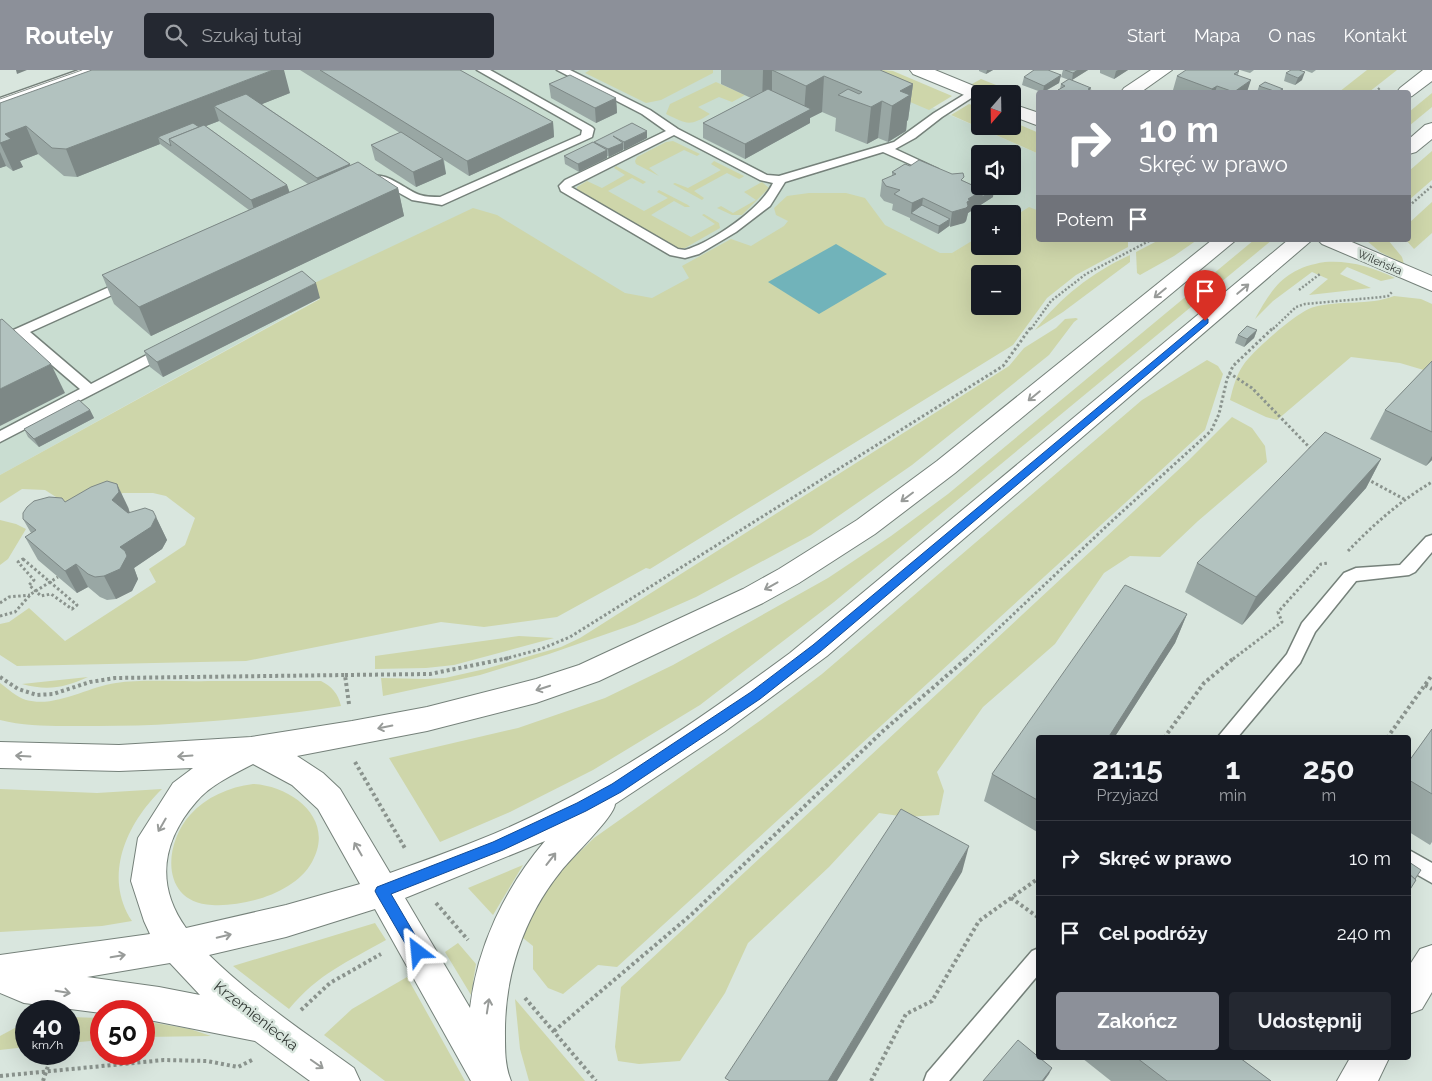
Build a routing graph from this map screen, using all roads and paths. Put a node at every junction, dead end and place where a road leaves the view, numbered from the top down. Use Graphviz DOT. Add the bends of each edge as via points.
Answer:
graph roads {
  1 [pos="63,70"];
  2 [pos="482,70"];
  3 [pos="562,70"];
  4 [pos="919,70"];
  5 [pos="1164,70"];
  6 [pos="1432,72"];
  7 [pos="98,73"];
  8 [pos="1133,90"];
  9 [pos="1409,90"];
  10 [pos="0,92"];
  11 [pos="971,92"];
  12 [pos="971,97"];
  13 [pos="0,102"];
  14 [pos="1021,113"];
  15 [pos="0,114"];
  16 [pos="1036,119"];
  17 [pos="1432,129"];
  18 [pos="674,131"];
  19 [pos="1411,146"];
  20 [pos="886,149"];
  21 [pos="948,178"];
  22 [pos="371,180"];
  23 [pos="780,180"];
  24 [pos="1432,186"];
  25 [pos="1411,204"];
  26 [pos="1146,242"];
  27 [pos="1223,242"];
  28 [pos="1299,242"];
  29 [pos="1334,242"];
  30 [pos="1320,274"];
  31 [pos="138,279"];
  32 [pos="1432,284"];
  33 [pos="1299,290"];
  34 [pos="1393,290"];
  35 [pos="20,331"];
  36 [pos="0,341"];
  37 [pos="176,345"];
  38 [pos="1229,373"];
  39 [pos="90,390"];
  40 [pos="0,437"];
  41 [pos="1314,452"];
  42 [pos="1364,478"];
  43 [pos="1432,482"];
  44 [pos="1404,499"];
  45 [pos="1432,542"];
  46 [pos="1344,555"];
  47 [pos="1338,562"];
  48 [pos="58,577"];
  49 [pos="51,581"];
  50 [pos="36,592"];
  51 [pos="30,595"];
  52 [pos="0,603"];
  53 [pos="0,616"];
  54 [pos="345,675"];
  55 [pos="1432,675"];
  56 [pos="0,677"];
  57 [pos="1425,685"];
  58 [pos="1432,689"];
  59 [pos="349,704"];
  60 [pos="1166,735"];
  61 [pos="1229,735"];
  62 [pos="1389,735"];
  63 [pos="251,750"];
  64 [pos="0,755"];
  65 [pos="355,765"];
  66 [pos="617,788"];
  67 [pos="408,854"];
  68 [pos="1411,860"];
  69 [pos="1432,874"];
  70 [pos="1036,880"];
  71 [pos="382,891"];
  72 [pos="1011,898"];
  73 [pos="435,901"];
  74 [pos="1036,916"];
  75 [pos="176,946"];
  76 [pos="473,946"];
  77 [pos="390,949"];
  78 [pos="1432,960"];
  79 [pos="1036,962"];
  80 [pos="0,974"];
  81 [pos="1411,994"];
  82 [pos="523,996"];
  83 [pos="554,1031"];
  84 [pos="272,1033"];
  85 [pos="1370,1060"];
  86 [pos="49,1065"];
  87 [pos="47,1071"];
  88 [pos="0,1076"];
  89 [pos="489,1077"];
  90 [pos="43,1081"];
  91 [pos="341,1081"];
  92 [pos="596,1081"];
  93 [pos="871,1081"];
  94 [pos="935,1081"];
  95 [pos="1356,1081"];
  1 -- 10 [label="lane"];
  2 -- 22 [label="lane" via="588,128 586,136 442,201 423,201 378,177"];
  3 -- 18 [label="lane" via="646,112"];
  4 -- 11 [label="main road"];
  5 -- 8 [label="main road"];
  6 -- 9 [label="main road"];
  7 -- 13 [label="lane"];
  7 -- 15 [label="main road"];
  12 -- 20 [label="lane"];
  14 -- 16 [label="main road"];
  17 -- 19 [label="main road"];
  18 -- 23 [label="lane" via="758,175"];
  18 -- 23 [label="lane" via="569,183 565,186 567,191 674,252 685,254 752,216 773,196"];
  20 -- 21 [label="lane"];
  20 -- 23 [label="lane"];
  24 -- 25 [label="path"];
  26 -- 54 [label="path" via="1086,274 1051,301 1003,366 570,637 535,650 444,672"];
  27 -- 63 [label="main road, one-way" via="946,467 866,527 754,596 589,673 536,691 427,719"];
  66 -- 28 [label="main road, one-way" via="756,695 817,648"];
  29 -- 32 [label="main road, Wileńska"];
  30 -- 33 [label="path"];
  31 -- 35 [label="lane"];
  34 -- 38 [label="path" via="1388,296 1296,307"];
  35 -- 36 [label="lane"];
  35 -- 39 [label="lane"];
  37 -- 39 [label="lane"];
  38 -- 41 [label="path" via="1252,388"];
  38 -- 83 [label="path" via="1219,414 1211,431 989,638 883,731 692,914"];
  39 -- 40 [label="lane"];
  42 -- 44 [label="path"];
  43 -- 44 [label="path"];
  44 -- 46 [label="path"];
  45 -- 61 [label="lane" via="1403,571 1350,577 1308,628 1294,658"];
  47 -- 60 [label="path" via="1321,564 1278,612 1282,622 1214,672"];
  48 -- 49 [label="path"];
  49 -- 50 [label="path"];
  49 -- 50 [label="path" via="23,559 19,560 19,564 32,576 34,580 29,585"];
  49 -- 50 [label="path" via="77,604 76,607 72,609 50,594 41,596"];
  50 -- 51 [label="path"];
  51 -- 52 [label="path" via="9,597"];
  51 -- 53 [label="path" via="21,608 9,616"];
  54 -- 56 [label="path" via="116,678 37,695 18,689"];
  54 -- 59 [label="path"];
  55 -- 57 [label="path"];
  57 -- 58 [label="path"];
  57 -- 62 [label="path"];
  63 -- 64 [label="main road, one-way" via="119,758"];
  71 -- 63 [label="main road, one-way" via="329,798 290,766"];
  63 -- 75 [label="main road, Krzemieniecka, one-way" via="185,792 167,816 151,848 147,864 149,889 160,920"];
  65 -- 67 [label="path"];
  66 -- 71 [label="main road" via="541,828"];
  89 -- 66 [label="main road, one-way" via="487,1016 495,968 506,931 534,880"];
  68 -- 69 [label="lane"];
  70 -- 72 [label="path"];
  75 -- 71 [label="main road, one-way" via="327,910"];
  71 -- 89 [label="main road"];
  72 -- 74 [label="path"];
  72 -- 93 [label="path" via="979,921 932,1001 906,1014"];
  73 -- 76 [label="path"];
  80 -- 75 [label="main road, one-way"];
  75 -- 84 [label="main road, Krzemieniecka" via="201,973"];
  77 -- 84 [label="path" via="330,983"];
  78 -- 81 [label="main road"];
  79 -- 94 [label="lane"];
  80 -- 84 [label="main road, one-way" via="24,986 159,1004"];
  82 -- 83 [label="path"];
  83 -- 92 [label="path"];
  84 -- 87 [label="path" via="238,1067 207,1061 164,1060"];
  84 -- 91 [label="main road, Krzemieniecka, one-way"];
  85 -- 95 [label="main road"];
  86 -- 87 [label="path"];
  87 -- 88 [label="path"];
  87 -- 90 [label="path"];
}
